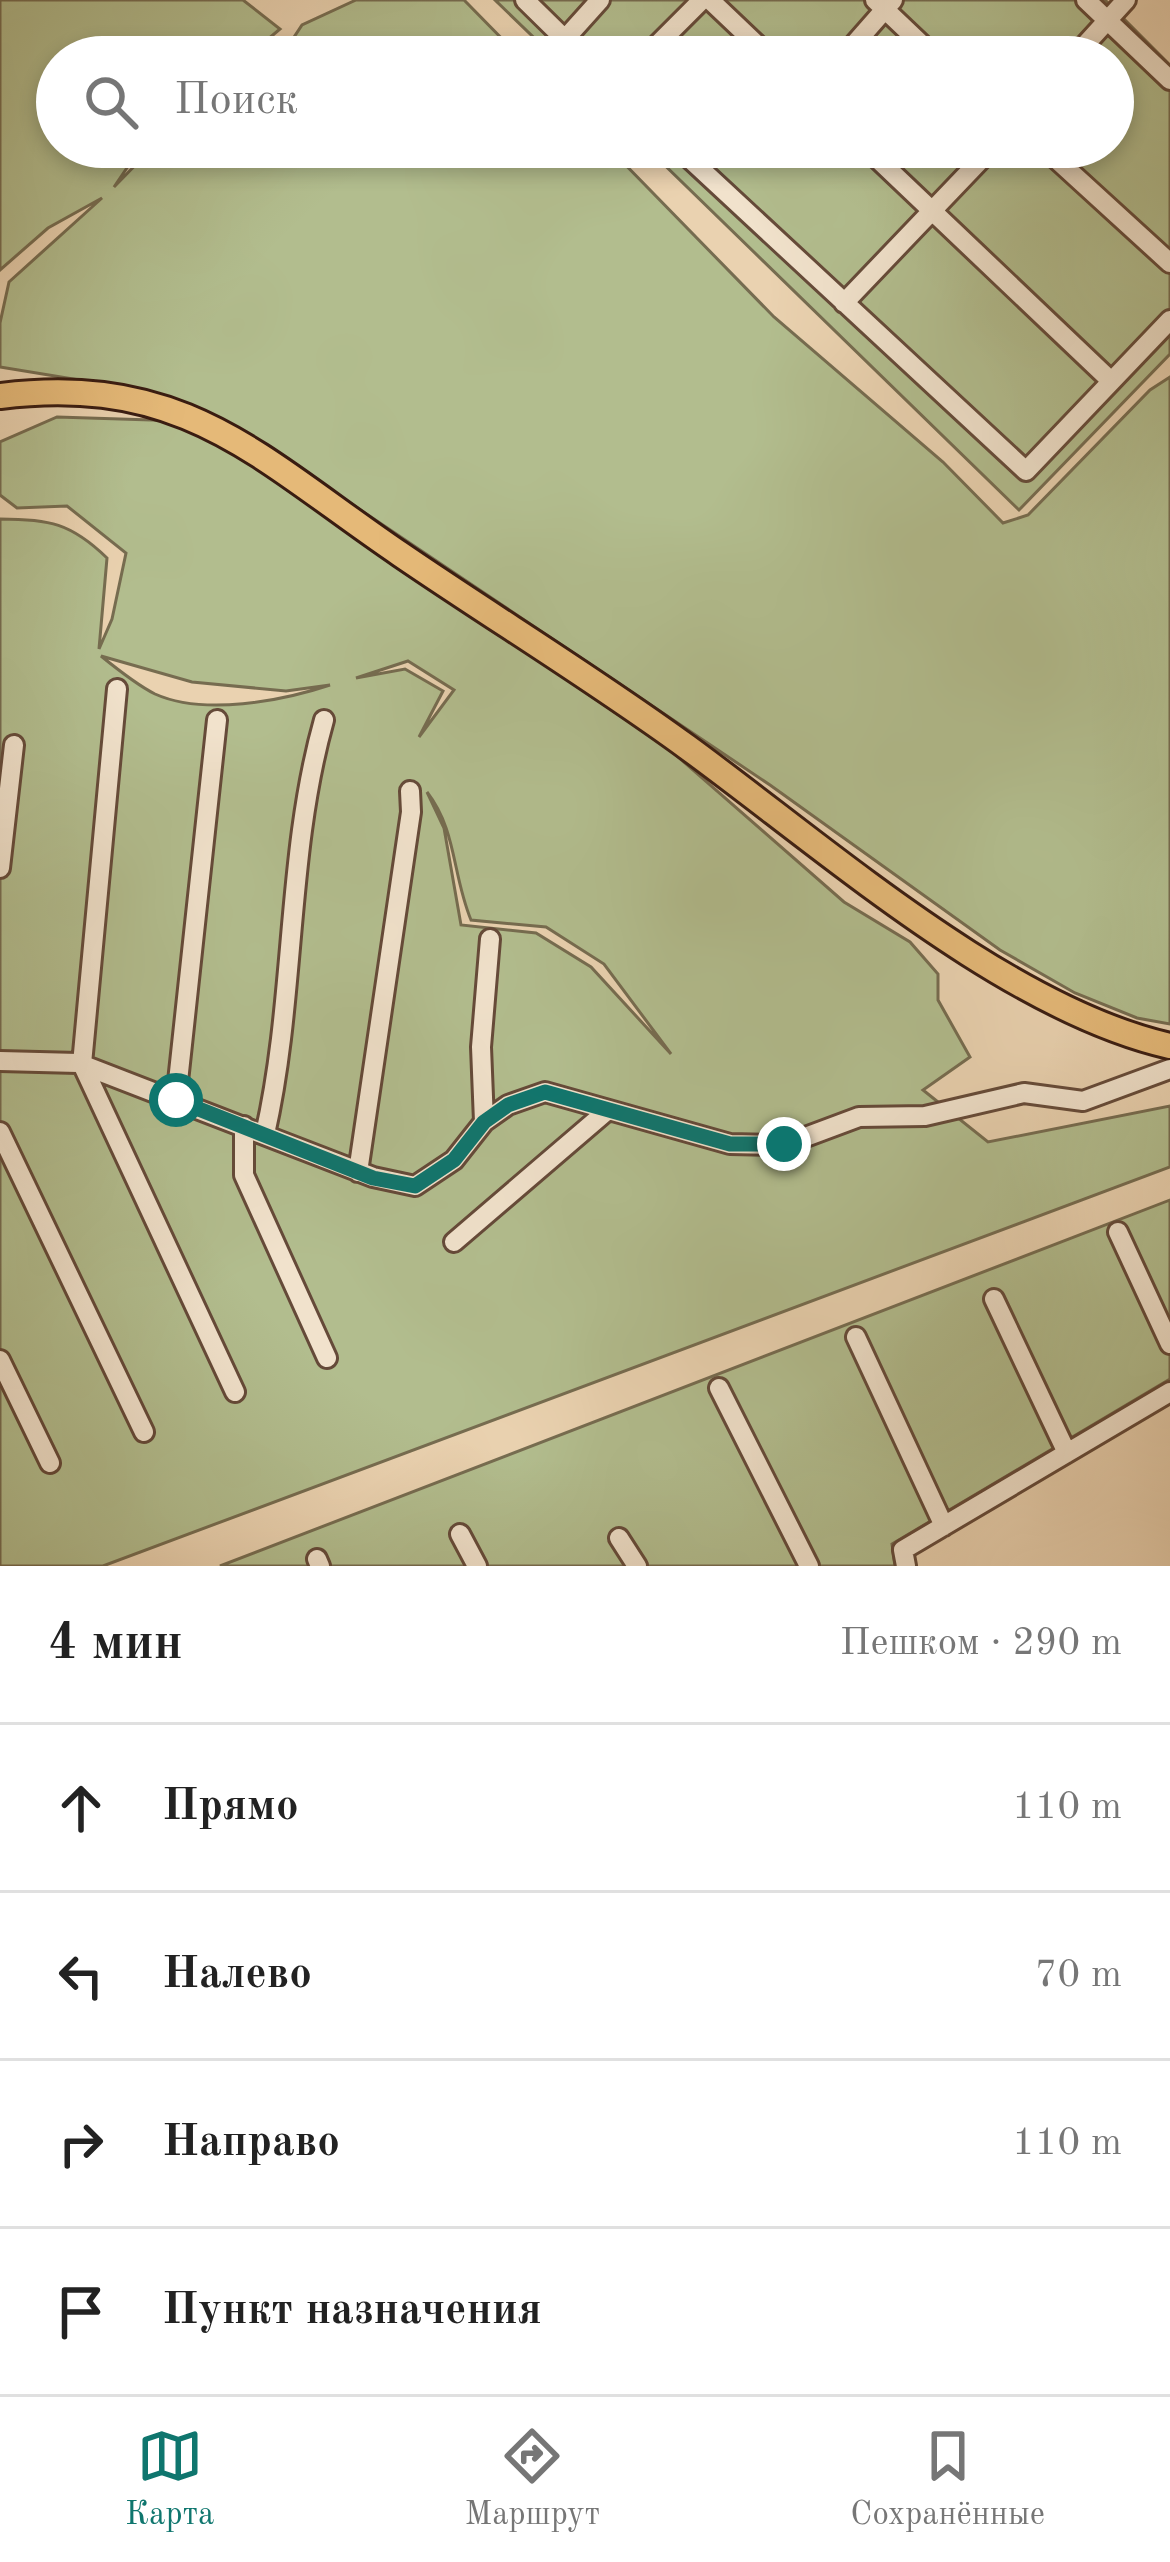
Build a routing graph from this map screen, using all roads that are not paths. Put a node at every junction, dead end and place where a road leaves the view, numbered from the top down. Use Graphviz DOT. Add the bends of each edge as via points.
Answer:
graph roads {
  1 [pos="525,0"];
  2 [pos="600,0"];
  3 [pos="706,0"];
  4 [pos="1086,0"];
  5 [pos="1126,0"];
  6 [pos="884,3"];
  7 [pos="1107,19"];
  8 [pos="562,36"];
  9 [pos="568,36"];
  10 [pos="667,36"];
  11 [pos="746,36"];
  12 [pos="859,36"];
  13 [pos="915,36"];
  14 [pos="1092,36"];
  15 [pos="1125,36"];
  16 [pos="1134,45"];
  17 [pos="1170,80"];
  18 [pos="699,168"];
  19 [pos="887,168"];
  20 [pos="976,168"];
  21 [pos="1066,168"];
  22 [pos="932,211"];
  23 [pos="1170,263"];
  24 [pos="844,303"];
  25 [pos="1170,320"];
  26 [pos="1110,380"];
  27 [pos="0,396"];
  28 [pos="117,689"];
  29 [pos="218,720"];
  30 [pos="324,720"];
  31 [pos="14,745"];
  32 [pos="410,791"];
  33 [pos="0,868"];
  34 [pos="490,939"];
  35 [pos="1170,1046"];
  36 [pos="0,1061"];
  37 [pos="82,1064"];
  38 [pos="1170,1069"];
  39 [pos="176,1100"];
  40 [pos="608,1110"];
  41 [pos="484,1122"];
  42 [pos="244,1126"];
  43 [pos="0,1132"];
  44 [pos="265,1134"];
  45 [pos="358,1172"];
  46 [pos="1118,1232"];
  47 [pos="454,1242"];
  48 [pos="994,1299"];
  49 [pos="856,1337"];
  50 [pos="1170,1344"];
  51 [pos="327,1358"];
  52 [pos="0,1360"];
  53 [pos="719,1388"];
  54 [pos="235,1392"];
  55 [pos="1170,1392"];
  56 [pos="144,1432"];
  57 [pos="1066,1453"];
  58 [pos="50,1463"];
  59 [pos="944,1526"];
  60 [pos="460,1534"];
  61 [pos="619,1538"];
  62 [pos="476,1566"];
  63 [pos="637,1566"];
  64 [pos="809,1566"];
  65 [pos="906,1566"];
  1 -- 8 [label="lane"];
  2 -- 9 [label="lane"];
  3 -- 10 [label="lane"];
  3 -- 11 [label="lane"];
  4 -- 7 [label="lane"];
  5 -- 7 [label="lane"];
  6 -- 12 [label="lane"];
  6 -- 13 [label="lane"];
  7 -- 14 [label="lane"];
  7 -- 15 [label="lane"];
  16 -- 17 [label="lane"];
  18 -- 24 [label="lane"];
  19 -- 22 [label="lane"];
  20 -- 22 [label="lane"];
  21 -- 23 [label="lane"];
  22 -- 24 [label="lane"];
  22 -- 26 [label="lane"];
  24 -- 26 [label="lane" via="1026,471"];
  25 -- 26 [label="lane"];
  27 -- 35 [label="main road" via="123,398 168,406 234,436 974,955 1090,1022"];
  28 -- 37 [label="lane"];
  29 -- 39 [label="lane"];
  30 -- 44 [label="lane" via="307,779 281,1064"];
  31 -- 33 [label="lane"];
  32 -- 45 [label="lane"];
  34 -- 41 [label="lane"];
  36 -- 37 [label="lane"];
  37 -- 39 [label="lane"];
  37 -- 54 [label="lane"];
  38 -- 40 [label="lane" via="1083,1101 1024,1093 925,1116 859,1118 760,1147"];
  39 -- 42 [label="lane"];
  40 -- 41 [label="lane" via="545,1092"];
  40 -- 47 [label="lane"];
  41 -- 45 [label="lane" via="454,1160 415,1186"];
  42 -- 44 [label="lane"];
  42 -- 51 [label="lane" via="244,1175"];
  43 -- 56 [label="lane"];
  44 -- 45 [label="lane"];
  46 -- 50 [label="lane"];
  48 -- 57 [label="lane"];
  49 -- 59 [label="lane"];
  52 -- 58 [label="lane"];
  53 -- 64 [label="lane"];
  55 -- 57 [label="lane"];
  57 -- 59 [label="lane"];
  59 -- 65 [label="lane" via="904,1550"];
  60 -- 62 [label="lane"];
  61 -- 63 [label="lane"];
}
